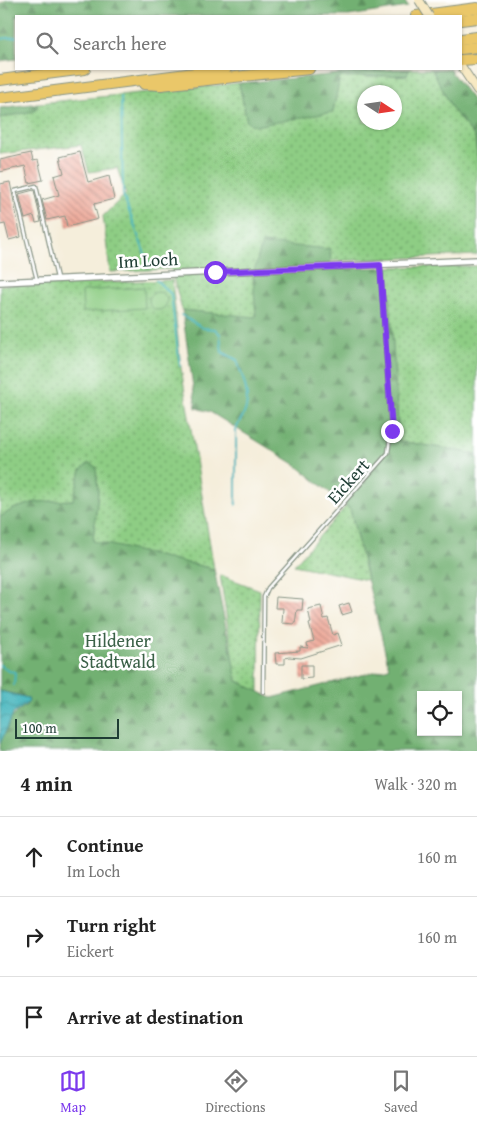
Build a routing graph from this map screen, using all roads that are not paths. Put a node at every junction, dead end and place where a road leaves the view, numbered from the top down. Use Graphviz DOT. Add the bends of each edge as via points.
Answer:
graph roads {
  1 [pos="419,0"];
  2 [pos="477,8"];
  3 [pos="424,15"];
  4 [pos="428,15"];
  5 [pos="477,18"];
  6 [pos="462,20"];
  7 [pos="477,37"];
  8 [pos="462,39"];
  9 [pos="477,47"];
  10 [pos="462,49"];
  11 [pos="477,59"];
  12 [pos="462,60"];
  13 [pos="462,68"];
  14 [pos="77,70"];
  15 [pos="218,70"];
  16 [pos="300,70"];
  17 [pos="0,80"];
  18 [pos="126,82"];
  19 [pos="477,90"];
  20 [pos="0,98"];
  21 [pos="477,260"];
  22 [pos="380,265"];
  23 [pos="58,279"];
  24 [pos="36,280"];
  25 [pos="0,282"];
  26 [pos="263,692"];
  1 -- 4 [label="main road, bridge"];
  2 -- 3 [label="highway"];
  5 -- 6 [label="highway"];
  7 -- 8 [label="highway"];
  9 -- 10 [label="highway"];
  11 -- 12 [label="highway"];
  13 -- 19 [label="main road"];
  14 -- 17 [label="highway"];
  15 -- 18 [label="highway"];
  16 -- 18 [label="highway" via="162,85"];
  18 -- 20 [label="highway"];
  21 -- 22 [label="street, Im Loch"];
  22 -- 23 [label="street, Im Loch"];
  22 -- 26 [label="lane, Eickert" via="392,431 390,447 382,462 268,588 264,597"];
  23 -- 24 [label="street, Im Loch"];
  23 -- 24 [label="lane" via="36,186 15,191"];
  24 -- 25 [label="street, Im Loch"];
}
